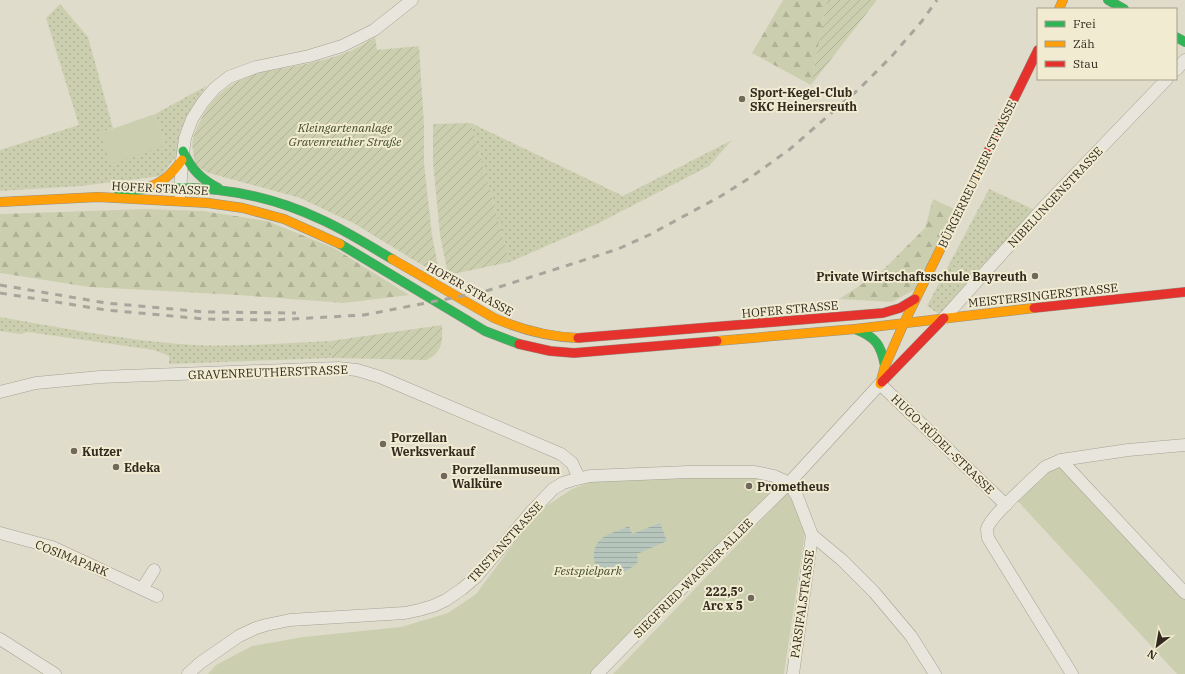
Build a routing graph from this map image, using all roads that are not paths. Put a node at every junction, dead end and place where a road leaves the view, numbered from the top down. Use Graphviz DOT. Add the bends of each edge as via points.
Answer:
graph roads {
  1 [pos="412,0"];
  2 [pos="1108,0"];
  3 [pos="1122,8"];
  4 [pos="1037,52"];
  5 [pos="1185,60"];
  6 [pos="1177,69"];
  7 [pos="1166,80"];
  8 [pos="182,156"];
  9 [pos="180,186"];
  10 [pos="144,188"];
  11 [pos="220,189"];
  12 [pos="98,197"];
  13 [pos="180,201"];
  14 [pos="0,202"];
  15 [pos="1185,292"];
  16 [pos="915,299"];
  17 [pos="944,318"];
  18 [pos="904,323"];
  19 [pos="855,329"];
  20 [pos="896,341"];
  21 [pos="907,357"];
  22 [pos="885,366"];
  23 [pos="880,384"];
  24 [pos="0,392"];
  25 [pos="1185,445"];
  26 [pos="1061,460"];
  27 [pos="579,478"];
  28 [pos="789,483"];
  29 [pos="1006,505"];
  30 [pos="0,533"];
  31 [pos="812,535"];
  32 [pos="154,570"];
  33 [pos="142,589"];
  34 [pos="1185,593"];
  35 [pos="157,596"];
  36 [pos="0,639"];
  37 [pos="55,674"];
  38 [pos="188,674"];
  39 [pos="597,674"];
  40 [pos="793,674"];
  41 [pos="936,674"];
  42 [pos="1072,674"];
  1 -- 8 [label="street" via="374,30 342,46 256,67 228,77 202,102 192,119"];
  2 -- 3 [label="main road"];
  4 -- 16 [label="main road, BÜRGERREUTHER STRASSE"];
  5 -- 6 [label="street"];
  7 -- 17 [label="street, NIBELUNGENSTRASSE" via="1043,208"];
  8 -- 9 [label="street"];
  8 -- 10 [label="main road" via="174,172 167,178"];
  8 -- 11 [label="main road" via="198,176"];
  9 -- 10 [label="main road, HOFER STRASSE"];
  9 -- 11 [label="main road, HOFER STRASSE"];
  9 -- 13 [label="street"];
  10 -- 12 [label="main road, HOFER STRASSE"];
  11 -- 16 [label="main road, HOFER STRASSE" via="252,195 295,208 347,232 494,318 536,334 578,338 883,313 896,311"];
  12 -- 13 [label="main road, HOFER STRASSE"];
  12 -- 14 [label="main road, HOFER STRASSE"];
  13 -- 19 [label="main road, HOFER STRASSE" via="243,208 284,219 333,240 485,331 511,342 549,352 574,353"];
  15 -- 17 [label="main road, MEISTERSINGERSTRASSE"];
  16 -- 18 [label="main road, BÜRGERREUTHER STRASSE"];
  17 -- 18 [label="main road, MEISTERSINGERSTRASSE"];
  17 -- 21 [label="main road"];
  18 -- 19 [label="main road, HOFER STRASSE"];
  18 -- 20 [label="main road, BÜRGERREUTHER STRASSE"];
  19 -- 22 [label="main road" via="866,333 880,345"];
  20 -- 21 [label="main road" via="897,349"];
  20 -- 22 [label="main road, BÜRGERREUTHER STRASSE"];
  21 -- 23 [label="main road"];
  22 -- 23 [label="main road, BÜRGERREUTHER STRASSE"];
  23 -- 28 [label="street"];
  23 -- 29 [label="street, HUGO-RÜDEL-STRASSE"];
  24 -- 27 [label="street, GRAVENREUTHERSTRASSE" via="36,383 100,377 352,369 380,377 561,454 572,463"];
  25 -- 26 [label="street"];
  26 -- 29 [label="street" via="1045,468"];
  26 -- 34 [label="street"];
  27 -- 28 [label="street, TRISTANSTRASSE" via="689,472 755,472 774,476"];
  27 -- 38 [label="street, TRISTANSTRASSE" via="553,490 476,577 446,600 405,613 290,620 266,625 239,636"];
  28 -- 31 [label="street" via="797,496"];
  28 -- 39 [label="street, SIEGFRIED-WAGNER-ALLEE"];
  29 -- 42 [label="street" via="990,523 987,530 988,538"];
  30 -- 33 [label="street, COSIMAPARK" via="52,547"];
  31 -- 40 [label="street, PARSIFALSTRASSE"];
  31 -- 41 [label="street" via="874,592 911,636"];
  32 -- 33 [label="street"];
  33 -- 35 [label="street, COSIMAPARK"];
  36 -- 37 [label="street"];
}
